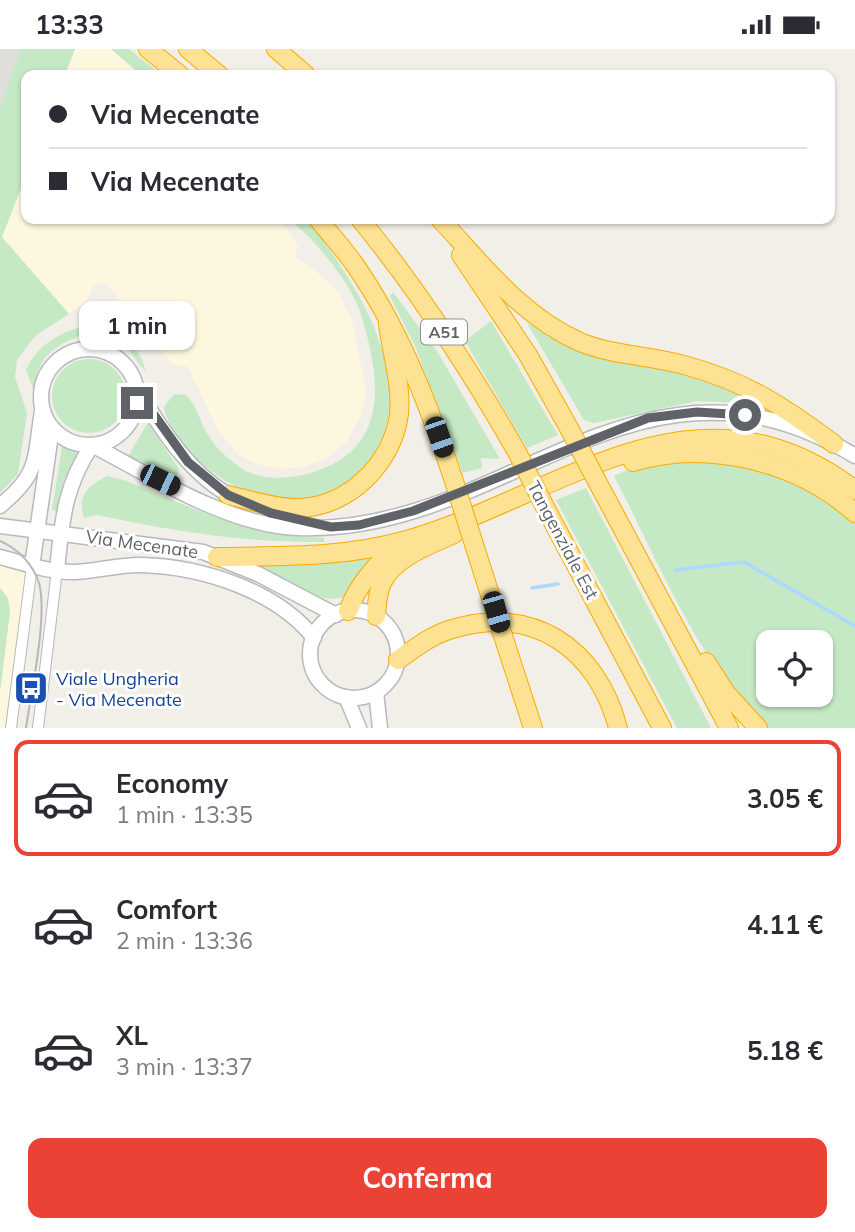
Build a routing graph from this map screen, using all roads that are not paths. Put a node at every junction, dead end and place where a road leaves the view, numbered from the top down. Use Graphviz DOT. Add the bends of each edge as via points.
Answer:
graph roads {
  1 [pos="148,49"];
  2 [pos="188,49"];
  3 [pos="276,49"];
  4 [pos="174,70"];
  5 [pos="213,70"];
  6 [pos="300,70"];
  7 [pos="322,224"];
  8 [pos="364,224"];
  9 [pos="437,224"];
  10 [pos="445,224"];
  11 [pos="388,323"];
  12 [pos="137,391"];
  13 [pos="42,410"];
  14 [pos="52,428"];
  15 [pos="834,444"];
  16 [pos="92,445"];
  17 [pos="855,456"];
  18 [pos="855,490"];
  19 [pos="228,495"];
  20 [pos="0,506"];
  21 [pos="855,513"];
  22 [pos="0,526"];
  23 [pos="331,527"];
  24 [pos="38,531"];
  25 [pos="60,534"];
  26 [pos="407,540"];
  27 [pos="0,557"];
  28 [pos="217,557"];
  29 [pos="32,566"];
  30 [pos="57,570"];
  31 [pos="659,593"];
  32 [pos="342,613"];
  33 [pos="376,616"];
  34 [pos="314,638"];
  35 [pos="398,660"];
  36 [pos="376,692"];
  37 [pos="346,697"];
  38 [pos="11,728"];
  39 [pos="38,728"];
  40 [pos="359,728"];
  41 [pos="380,728"];
  42 [pos="533,728"];
  43 [pos="618,728"];
  44 [pos="662,728"];
  45 [pos="729,728"];
  46 [pos="758,728"];
  1 -- 4 [label="highway"];
  2 -- 5 [label="highway"];
  3 -- 6 [label="highway"];
  7 -- 11 [label="highway" via="355,265"];
  8 -- 44 [label="highway, Tangenziale Est / A51, bridge" via="431,311 477,382"];
  9 -- 31 [label="highway, bridge" via="528,355"];
  10 -- 15 [label="highway" via="518,303 546,323 613,354 681,364 747,386 782,405"];
  11 -- 19 [label="highway" via="399,412 393,440 370,474 356,488 314,507 284,507"];
  11 -- 42 [label="highway, bridge" via="433,418"];
  12 -- 13 [label="main road" via="132,374 118,358 96,349 78,349 49,369 41,392"];
  12 -- 16 [label="main road" via="136,409 128,425 110,440"];
  12 -- 19 [label="main road" via="188,462"];
  13 -- 14 [label="main road"];
  13 -- 20 [label="main road" via="30,476 23,488"];
  14 -- 16 [label="main road" via="69,441"];
  14 -- 24 [label="main road"];
  15 -- 17 [label="main road"];
  15 -- 23 [label="main road" via="762,418 728,412 672,414 620,427 413,511"];
  16 -- 23 [label="main road" via="250,520"];
  16 -- 25 [label="main road, Via Mecenate" via="71,481"];
  18 -- 26 [label="highway" via="804,458 772,447 739,439 696,438 622,453"];
  19 -- 23 [label="main road" via="271,513"];
  21 -- 33 [label="highway" via="814,482 747,459 699,453 642,459 496,516 410,556 380,585"];
  22 -- 24 [label="main road, Via Mecenate"];
  24 -- 25 [label="main road, Via Mecenate"];
  24 -- 29 [label="main road"];
  25 -- 28 [label="main road, Via Mecenate"];
  25 -- 30 [label="main road, Via Mecenate"];
  26 -- 28 [label="highway" via="340,555"];
  26 -- 32 [label="highway" via="376,566"];
  27 -- 29 [label="main road, Via Mecenate"];
  28 -- 32 [label="main road, Via Mecenate"];
  29 -- 30 [label="main road, Via Mecenate"];
  29 -- 38 [label="street"];
  30 -- 34 [label="main road, Via Mecenate" via="142,565 181,570 274,602"];
  30 -- 39 [label="street"];
  31 -- 45 [label="highway"];
  31 -- 46 [label="highway" via="726,693"];
  32 -- 33 [label="main road, Via Mecenate"];
  32 -- 34 [label="main road" via="327,620"];
  33 -- 35 [label="main road" via="394,637"];
  34 -- 37 [label="main road" via="315,674 330,690"];
  35 -- 36 [label="main road" via="390,679"];
  35 -- 43 [label="highway" via="425,641 457,628 516,624 555,635 591,668 605,689"];
  36 -- 37 [label="main road"];
  36 -- 41 [label="main road"];
  37 -- 40 [label="main road"];
}
